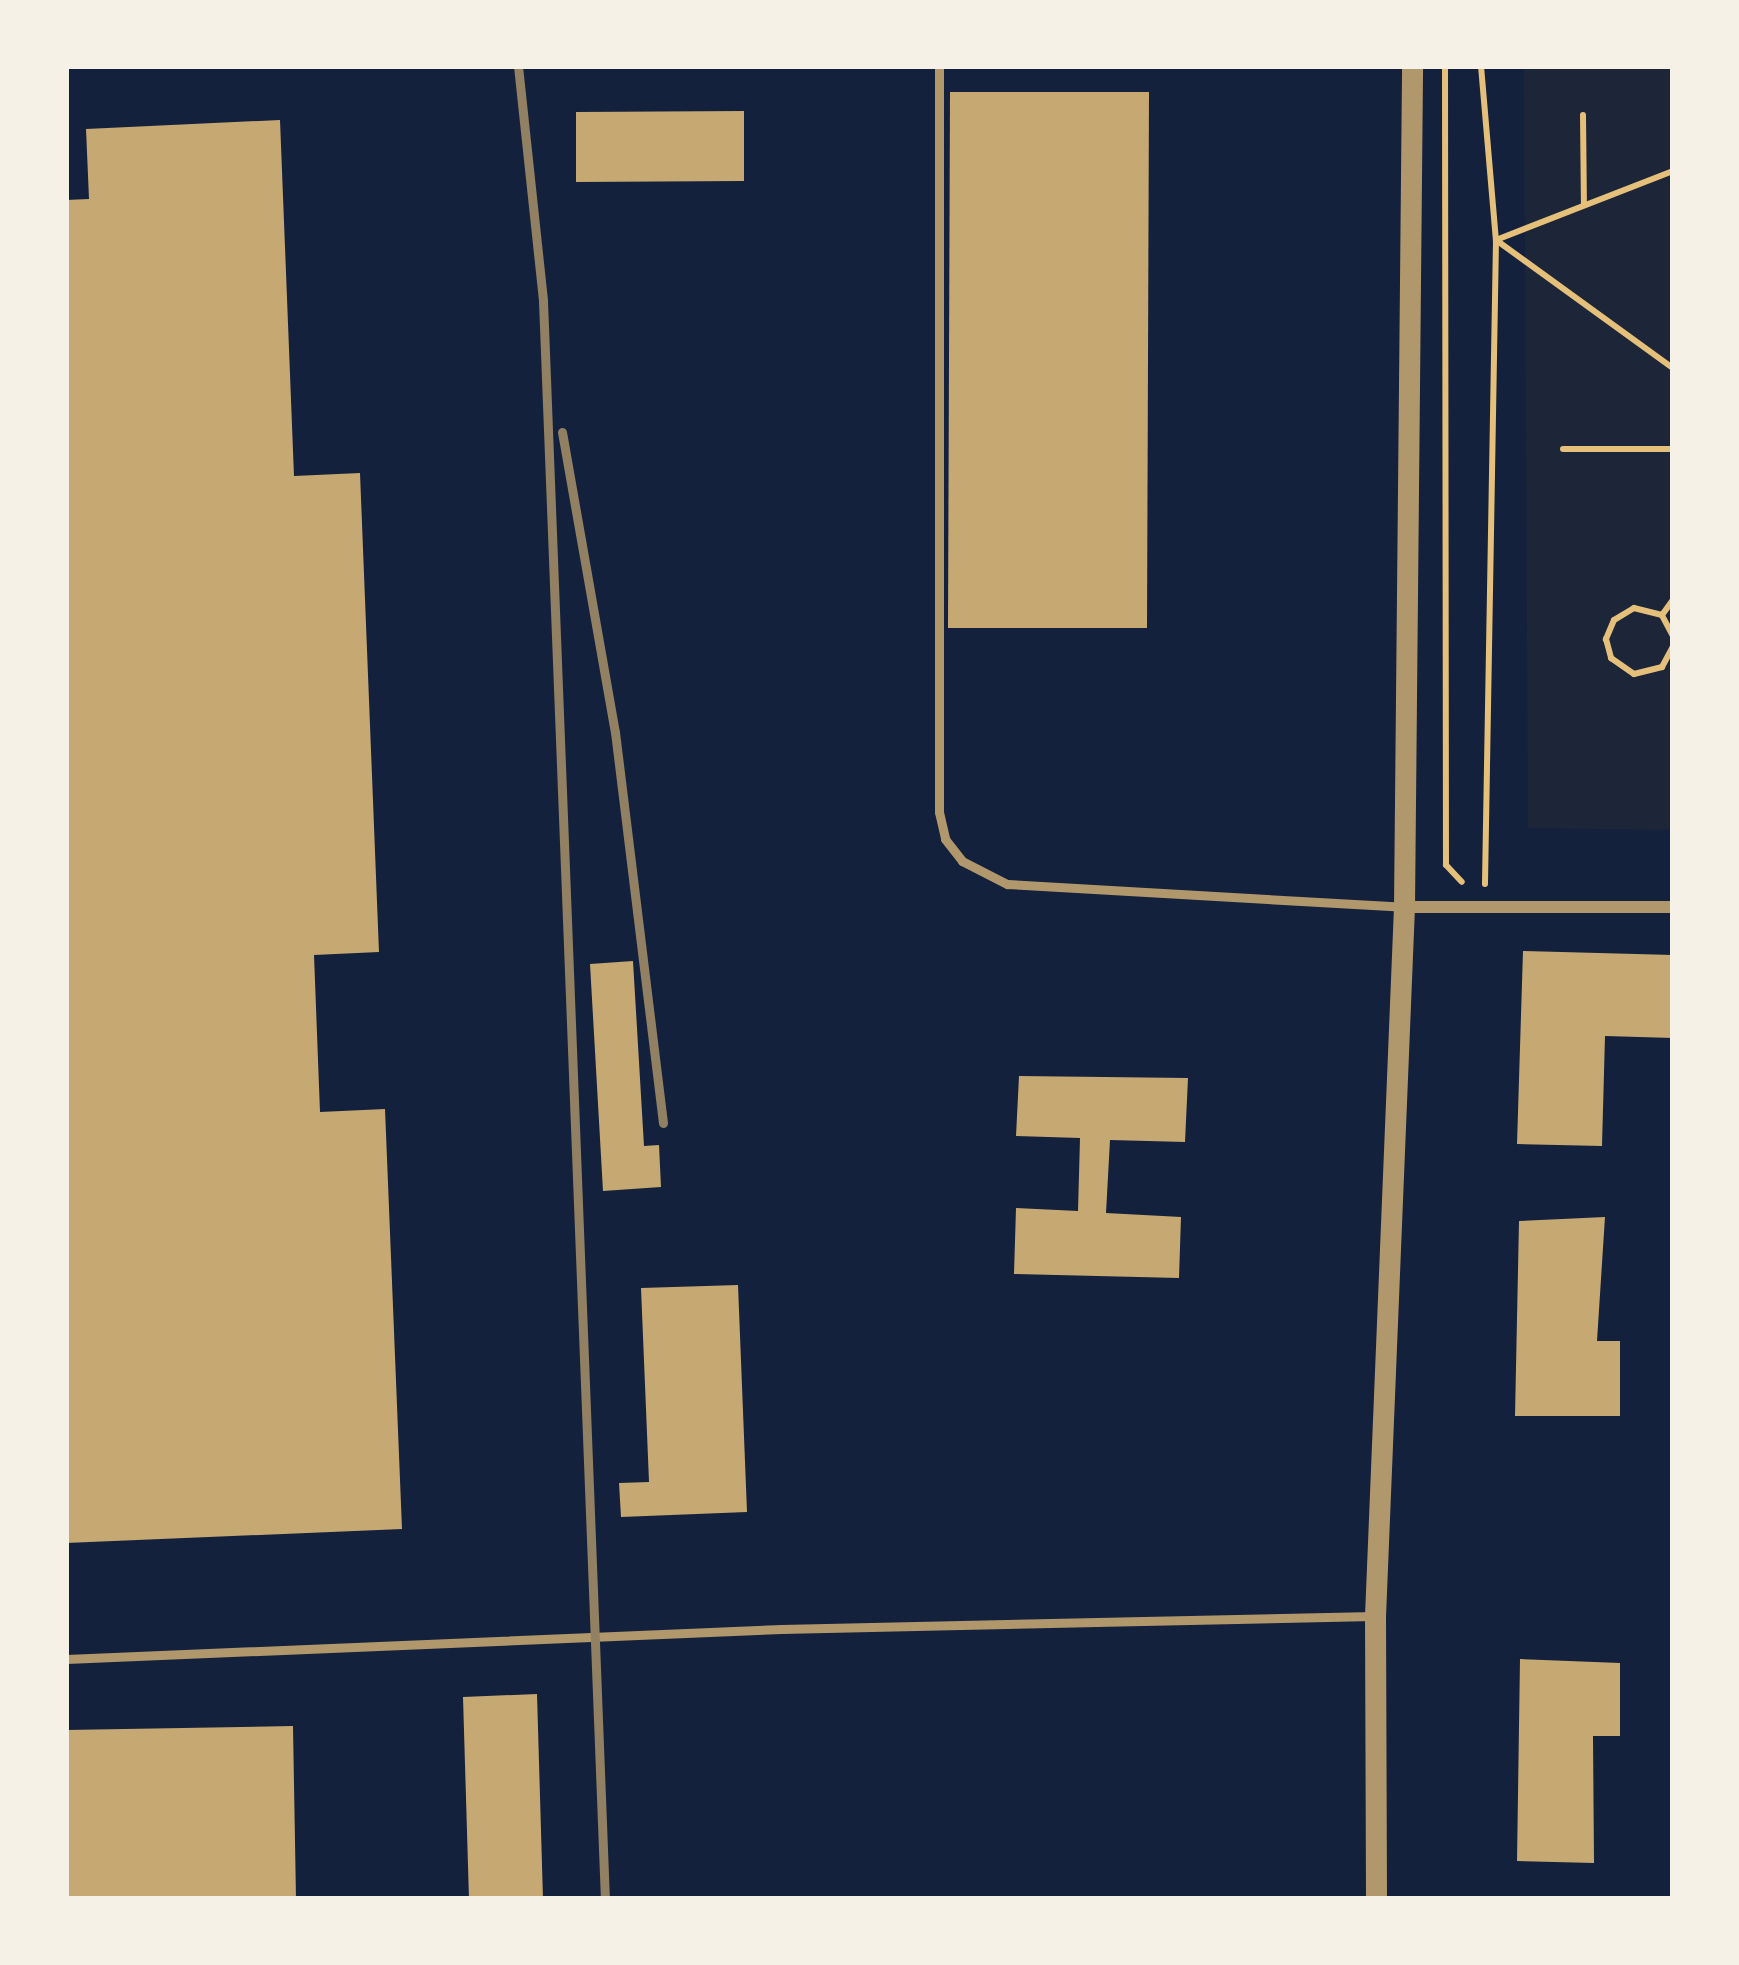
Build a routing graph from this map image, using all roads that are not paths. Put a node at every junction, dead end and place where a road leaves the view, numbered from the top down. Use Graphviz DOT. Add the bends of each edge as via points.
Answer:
graph roads {
  1 [pos="939,66"];
  2 [pos="1412,66"];
  3 [pos="1404,907"];
  4 [pos="1673,907"];
  5 [pos="1375,1616"];
  6 [pos="66,1660"];
  7 [pos="1376,1899"];
  1 -- 3 [label="lane" via="939,812 946,839 962,861 1007,884"];
  2 -- 3 [label="street"];
  3 -- 4 [label="street"];
  3 -- 5 [label="street"];
  5 -- 6 [label="lane" via="781,1629"];
  5 -- 7 [label="street"];
}
